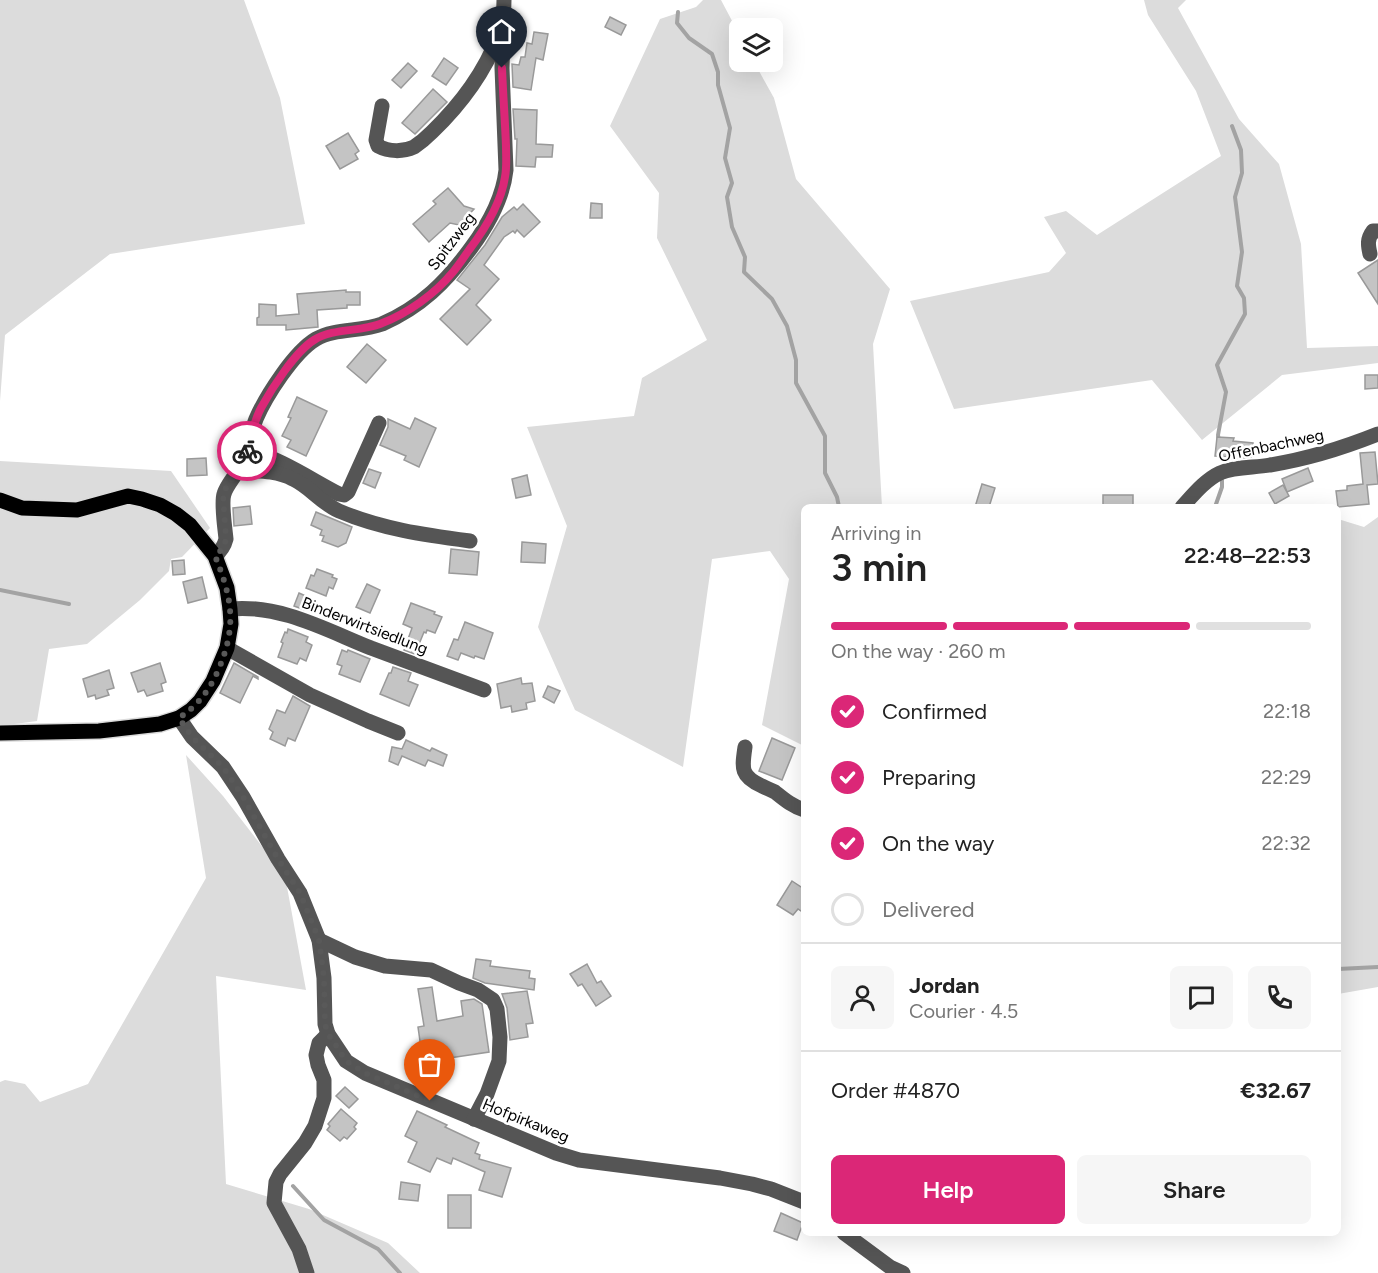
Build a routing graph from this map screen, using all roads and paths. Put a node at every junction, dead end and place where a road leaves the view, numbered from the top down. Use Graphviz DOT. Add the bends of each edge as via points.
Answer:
graph roads {
  1 [pos="504,0"];
  2 [pos="503,32"];
  3 [pos="382,106"];
  4 [pos="1378,231"];
  5 [pos="1370,254"];
  6 [pos="379,423"];
  7 [pos="1378,434"];
  8 [pos="247,450"];
  9 [pos="239,470"];
  10 [pos="0,500"];
  11 [pos="1185,504"];
  12 [pos="470,541"];
  13 [pos="215,556"];
  14 [pos="230,609"];
  15 [pos="227,648"];
  16 [pos="484,690"];
  17 [pos="179,718"];
  18 [pos="0,733"];
  19 [pos="398,733"];
  20 [pos="744,747"];
  21 [pos="801,809"];
  22 [pos="319,940"];
  23 [pos="328,1034"];
  24 [pos="474,1119"];
  25 [pos="801,1201"];
  26 [pos="848,1236"];
  27 [pos="307,1273"];
  28 [pos="903,1273"];
  1 -- 2 [label="street, Spitzweg"];
  2 -- 3 [label="street" via="470,89 445,120 414,147 391,151 378,146 375,140"];
  2 -- 8 [label="street, Spitzweg" via="506,170 491,218 453,272 426,298 381,324 324,335 306,347 261,408"];
  4 -- 5 [label="street" via="1369,236"];
  6 -- 8 [label="street" via="344,495"];
  7 -- 11 [label="street, Offenbachweg" via="1318,455 1219,473"];
  8 -- 9 [label="street, Spitzweg"];
  9 -- 12 [label="street" via="277,472 295,479 336,510 388,528"];
  9 -- 13 [label="street, Spitzweg" via="223,495 226,539"];
  10 -- 13 [label="main road" via="22,508 77,510 128,496 142,499 183,519"];
  13 -- 14 [label="main road"];
  14 -- 15 [label="main road"];
  14 -- 16 [label="street, Binderwirtsiedlung" via="262,610 302,619"];
  15 -- 17 [label="main road" via="208,691"];
  15 -- 19 [label="street" via="310,695"];
  17 -- 18 [label="main road" via="160,724 99,730"];
  17 -- 22 [label="street, Hofpirkaweg" via="192,737 223,767 243,797 300,893"];
  20 -- 21 [label="street" via="742,767 747,776"];
  22 -- 23 [label="street, Hofpirkaweg"];
  22 -- 24 [label="street" via="385,966 431,970 493,1000 500,1037 499,1061"];
  23 -- 24 [label="street, Hofpirkaweg" via="346,1061 365,1073"];
  23 -- 27 [label="street" via="319,1043 316,1055 324,1080 318,1117 305,1143 280,1174 274,1203"];
  24 -- 25 [label="street, Hofpirkaweg" via="579,1160 720,1178 771,1189"];
  26 -- 28 [label="street"];
}
